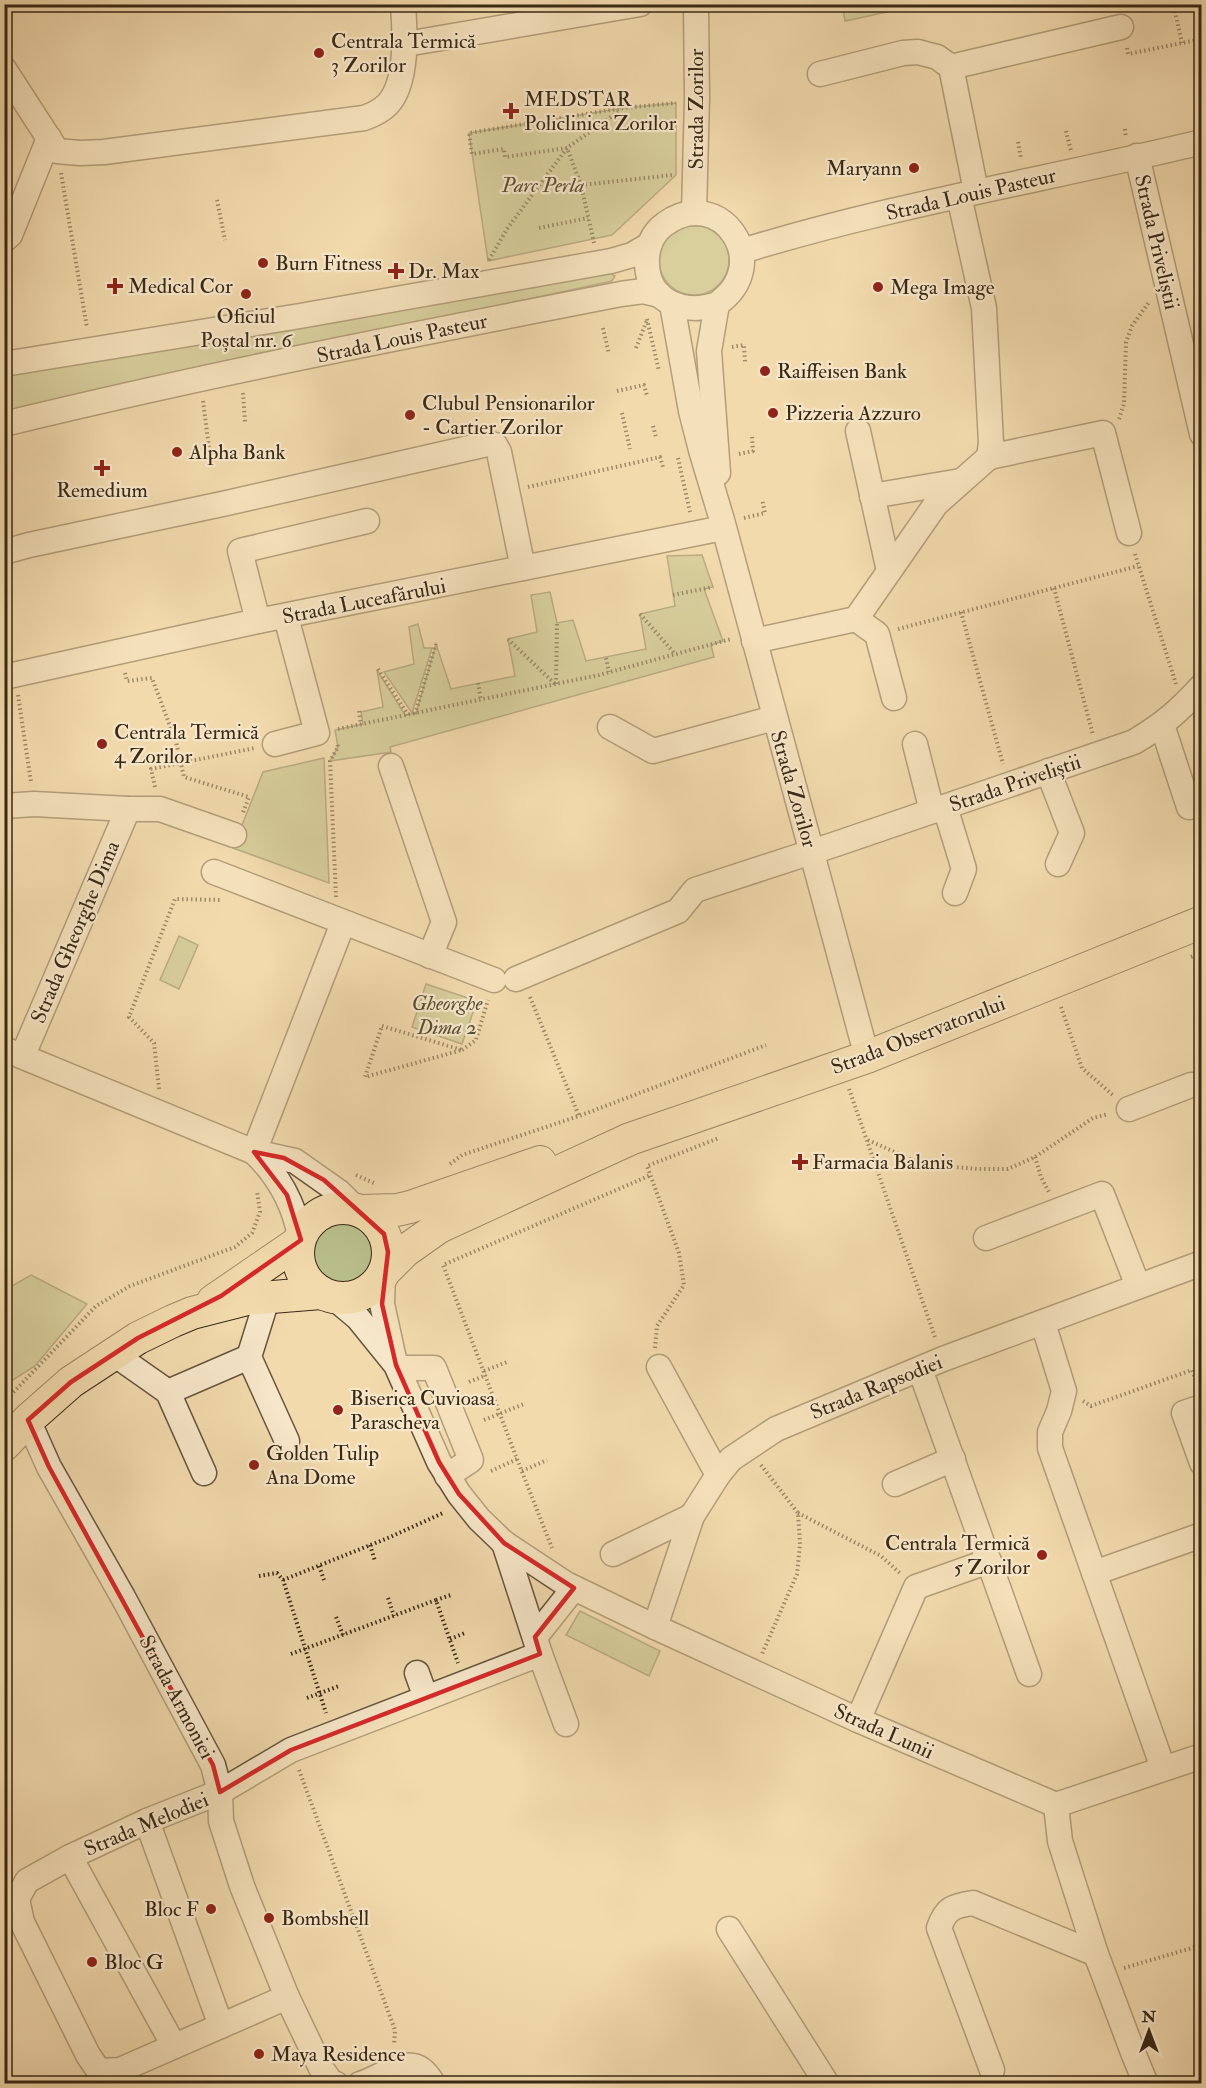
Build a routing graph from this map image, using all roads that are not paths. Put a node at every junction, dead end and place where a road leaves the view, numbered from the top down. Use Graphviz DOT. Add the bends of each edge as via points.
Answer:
graph roads {
  1 [pos="403,4"];
  2 [pos="640,4"];
  3 [pos="696,4"];
  4 [pos="1121,27"];
  5 [pos="406,44"];
  6 [pos="951,67"];
  7 [pos="4,69"];
  8 [pos="820,74"];
  9 [pos="1202,142"];
  10 [pos="53,144"];
  11 [pos="1137,156"];
  12 [pos="967,194"];
  13 [pos="694,213"];
  14 [pos="4,240"];
  15 [pos="649,245"];
  16 [pos="742,252"];
  17 [pos="666,299"];
  18 [pos="717,304"];
  19 [pos="4,364"];
  20 [pos="4,424"];
  21 [pos="858,431"];
  22 [pos="1202,434"];
  23 [pos="989,457"];
  24 [pos="961,481"];
  25 [pos="872,496"];
  26 [pos="368,521"];
  27 [pos="730,522"];
  28 [pos="1130,532"];
  29 [pos="4,552"];
  30 [pos="523,568"];
  31 [pos="889,571"];
  32 [pos="286,617"];
  33 [pos="856,619"];
  34 [pos="258,621"];
  35 [pos="742,640"];
  36 [pos="10,676"];
  37 [pos="1202,686"];
  38 [pos="894,698"];
  39 [pos="774,718"];
  40 [pos="1162,725"];
  41 [pos="610,727"];
  42 [pos="274,744"];
  43 [pos="915,744"];
  44 [pos="391,766"];
  45 [pos="1048,771"];
  46 [pos="4,806"];
  47 [pos="1189,807"];
  48 [pos="128,809"];
  49 [pos="939,809"];
  50 [pos="234,835"];
  51 [pos="812,852"];
  52 [pos="1058,864"];
  53 [pos="214,872"];
  54 [pos="955,893"];
  55 [pos="335,920"];
  56 [pos="1202,922"];
  57 [pos="430,956"];
  58 [pos="14,1052"];
  59 [pos="867,1057"];
  60 [pos="1202,1085"];
  61 [pos="1129,1109"];
  62 [pos="630,1139"];
  63 [pos="254,1152"];
  64 [pos="358,1210"];
  65 [pos="986,1238"];
  66 [pos="300,1240"];
  67 [pos="1202,1263"];
  68 [pos="384,1272"];
  69 [pos="1138,1286"];
  70 [pos="327,1295"];
  71 [pos="268,1296"];
  72 [pos="192,1313"];
  73 [pos="1043,1323"];
  74 [pos="114,1354"];
  75 [pos="249,1357"];
  76 [pos="397,1366"];
  77 [pos="659,1366"];
  78 [pos="920,1369"];
  79 [pos="168,1392"];
  80 [pos="1202,1407"];
  81 [pos="16,1411"];
  82 [pos="286,1441"];
  83 [pos="4,1445"];
  84 [pos="953,1459"];
  85 [pos="1202,1463"];
  86 [pos="204,1473"];
  87 [pos="718,1475"];
  88 [pos="447,1476"];
  89 [pos="895,1484"];
  90 [pos="692,1516"];
  91 [pos="1202,1535"];
  92 [pos="504,1543"];
  93 [pos="613,1554"];
  94 [pos="989,1561"];
  95 [pos="1094,1572"];
  96 [pos="570,1586"];
  97 [pos="655,1627"];
  98 [pos="538,1646"];
  99 [pos="417,1673"];
  100 [pos="1029,1674"];
  101 [pos="426,1698"];
  102 [pos="858,1720"];
  103 [pos="566,1724"];
  104 [pos="1202,1756"];
  105 [pos="1163,1768"];
  106 [pos="220,1792"];
  107 [pos="1056,1805"];
  108 [pos="147,1821"];
  109 [pos="70,1857"];
  110 [pos="729,1929"];
  111 [pos="1100,1964"];
  112 [pos="287,1997"];
  113 [pos="221,2026"];
  114 [pos="174,2046"];
  115 [pos="992,2070"];
  116 [pos="328,2076"];
  117 [pos="360,2084"];
  118 [pos="433,2084"];
  119 [pos="827,2084"];
  120 [pos="1146,2084"];
  1 -- 5 [label="street"];
  2 -- 5 [label="street"];
  3 -- 13 [label="street, Strada Zorilor"];
  4 -- 6 [label="street"];
  5 -- 10 [label="street" via="396,91 389,103 364,118 116,151 80,153"];
  6 -- 8 [label="street" via="937,57 918,52"];
  6 -- 12 [label="street"];
  7 -- 10 [label="street"];
  9 -- 11 [label="street, Strada Louis Pasteur"];
  10 -- 14 [label="street" via="10,235"];
  11 -- 12 [label="street, Strada Louis Pasteur"];
  11 -- 22 [label="street, Strada Priveliștii"];
  12 -- 16 [label="street, Strada Louis Pasteur"];
  12 -- 23 [label="street" via="984,308"];
  13 -- 15 [label="street" via="683,214 662,226"];
  13 -- 16 [label="street" via="725,224 739,241"];
  15 -- 17 [label="street, Strada Zorilor" via="649,277"];
  15 -- 19 [label="street, Strada Louis Pasteur" via="611,261"];
  16 -- 18 [label="street" via="741,276 728,297"];
  17 -- 18 [label="street" via="695,309"];
  17 -- 20 [label="street, Strada Louis Pasteur" via="643,291 633,292"];
  17 -- 27 [label="street, Strada Zorilor" via="700,450"];
  18 -- 27 [label="street, Strada Zorilor" via="709,357"];
  21 -- 25 [label="street"];
  23 -- 24 [label="street"];
  23 -- 28 [label="street" via="1103,433"];
  24 -- 25 [label="street"];
  24 -- 31 [label="street" via="936,504"];
  25 -- 31 [label="street"];
  26 -- 34 [label="street" via="240,551"];
  27 -- 30 [label="street, Strada Luceafărului"];
  27 -- 35 [label="street, Strada Zorilor"];
  29 -- 30 [label="street" via="487,444 495,445 499,453"];
  30 -- 32 [label="street, Strada Luceafărului"];
  31 -- 33 [label="street"];
  32 -- 34 [label="street, Strada Luceafărului"];
  32 -- 42 [label="street" via="317,733"];
  33 -- 35 [label="street"];
  33 -- 38 [label="street" via="877,634"];
  34 -- 36 [label="street, Strada Luceafărului"];
  35 -- 39 [label="street, Strada Zorilor"];
  37 -- 40 [label="street, Strada Priveliștii"];
  39 -- 41 [label="street" via="653,751"];
  39 -- 51 [label="street, Strada Zorilor"];
  40 -- 45 [label="street, Strada Priveliștii" via="1134,742"];
  40 -- 47 [label="street"];
  43 -- 49 [label="street"];
  44 -- 57 [label="street" via="444,922"];
  45 -- 49 [label="street, Strada Priveliștii"];
  45 -- 52 [label="street" via="1072,833"];
  46 -- 48 [label="street, Strada Gheorghe Dima"];
  48 -- 50 [label="street, Strada Gheorghe Dima" via="160,809"];
  48 -- 58 [label="street, Strada Gheorghe Dima"];
  49 -- 51 [label="street, Strada Priveliștii"];
  49 -- 54 [label="street" via="964,870"];
  51 -- 57 [label="street, Strada Priveliștii" via="695,890 678,911 511,979"];
  51 -- 59 [label="street, Strada Zorilor"];
  53 -- 55 [label="street"];
  55 -- 57 [label="street"];
  55 -- 63 [label="street"];
  56 -- 59 [label="main road, Strada Observatorului"];
  58 -- 63 [label="street, Strada Gheorghe Dima"];
  59 -- 62 [label="main road, Strada Observatorului"];
  60 -- 61 [label="street" via="1191,1085"];
  62 -- 64 [label="main road, Strada Observatorului" via="591,1145 410,1207"];
  62 -- 68 [label="main road, Strada Observatorului" via="439,1227"];
  63 -- 64 [label="street, Strada Gheorghe Dima" via="295,1161"];
  63 -- 66 [label="street, Strada Gheorghe Dima" via="269,1167 294,1208"];
  64 -- 66 [label="main road" via="341,1208 318,1215 307,1224"];
  64 -- 68 [label="main road" via="374,1220 384,1234 388,1252"];
  65 -- 69 [label="street" via="1102,1194"];
  66 -- 70 [label="main road" via="298,1258 303,1275"];
  66 -- 72 [label="main road"];
  67 -- 69 [label="street, Strada Rapsodiei"];
  68 -- 70 [label="main road" via="368,1291 345,1298"];
  68 -- 76 [label="street, Strada Lunii" via="382,1304"];
  69 -- 73 [label="street, Strada Rapsodiei"];
  70 -- 71 [label="main road"];
  70 -- 76 [label="street, Strada Lunii" via="358,1318"];
  71 -- 72 [label="main road"];
  71 -- 75 [label="street"];
  72 -- 74 [label="main road"];
  73 -- 78 [label="street, Strada Rapsodiei"];
  73 -- 95 [label="street" via="1064,1391 1050,1432 1050,1448"];
  74 -- 79 [label="street"];
  74 -- 81 [label="main road"];
  75 -- 79 [label="street"];
  75 -- 82 [label="street"];
  76 -- 88 [label="street, Strada Lunii"];
  76 -- 88 [label="street" via="434,1368 471,1460"];
  77 -- 87 [label="street"];
  78 -- 84 [label="street"];
  78 -- 87 [label="street, Strada Rapsodiei" via="776,1429 731,1459"];
  79 -- 86 [label="street"];
  80 -- 85 [label="street" via="1184,1413"];
  81 -- 83 [label="main road"];
  81 -- 106 [label="street, Strada Armoniei" via="123,1597 213,1765"];
  84 -- 89 [label="street"];
  84 -- 94 [label="street"];
  87 -- 90 [label="street, Strada Rapsodiei"];
  88 -- 92 [label="street, Strada Lunii" via="479,1519"];
  90 -- 93 [label="street"];
  90 -- 97 [label="street, Strada Rapsodiei"];
  91 -- 95 [label="street"];
  92 -- 96 [label="street, Strada Lunii"];
  92 -- 98 [label="street"];
  94 -- 100 [label="street"];
  94 -- 102 [label="street" via="916,1587"];
  95 -- 105 [label="street"];
  96 -- 97 [label="street, Strada Lunii"];
  96 -- 98 [label="street"];
  97 -- 102 [label="street, Strada Lunii"];
  98 -- 101 [label="street, Strada Melodiei"];
  98 -- 103 [label="street"];
  99 -- 101 [label="street"];
  101 -- 106 [label="street, Strada Melodiei" via="291,1750"];
  102 -- 107 [label="street, Strada Lunii"];
  104 -- 105 [label="street"];
  105 -- 107 [label="street"];
  106 -- 108 [label="street, Strada Melodiei"];
  106 -- 112 [label="street, Strada Armoniei" via="221,1821 242,1886"];
  107 -- 111 [label="street" via="1060,1841"];
  108 -- 109 [label="street, Strada Melodiei"];
  108 -- 113 [label="street"];
  109 -- 114 [label="street"];
  109 -- 114 [label="street, Strada Melodiei" via="27,1881 17,1899 22,1922 88,2055 99,2071 120,2070"];
  110 -- 119 [label="street"];
  111 -- 115 [label="street" via="973,1903 954,1906 943,1916 939,1928"];
  111 -- 120 [label="street"];
  112 -- 113 [label="street, Strada Melodiei"];
  112 -- 116 [label="street, Strada Armoniei"];
  113 -- 114 [label="street, Strada Melodiei"];
  117 -- 118 [label="street" via="394,2067 406,2066 420,2068"];
}
